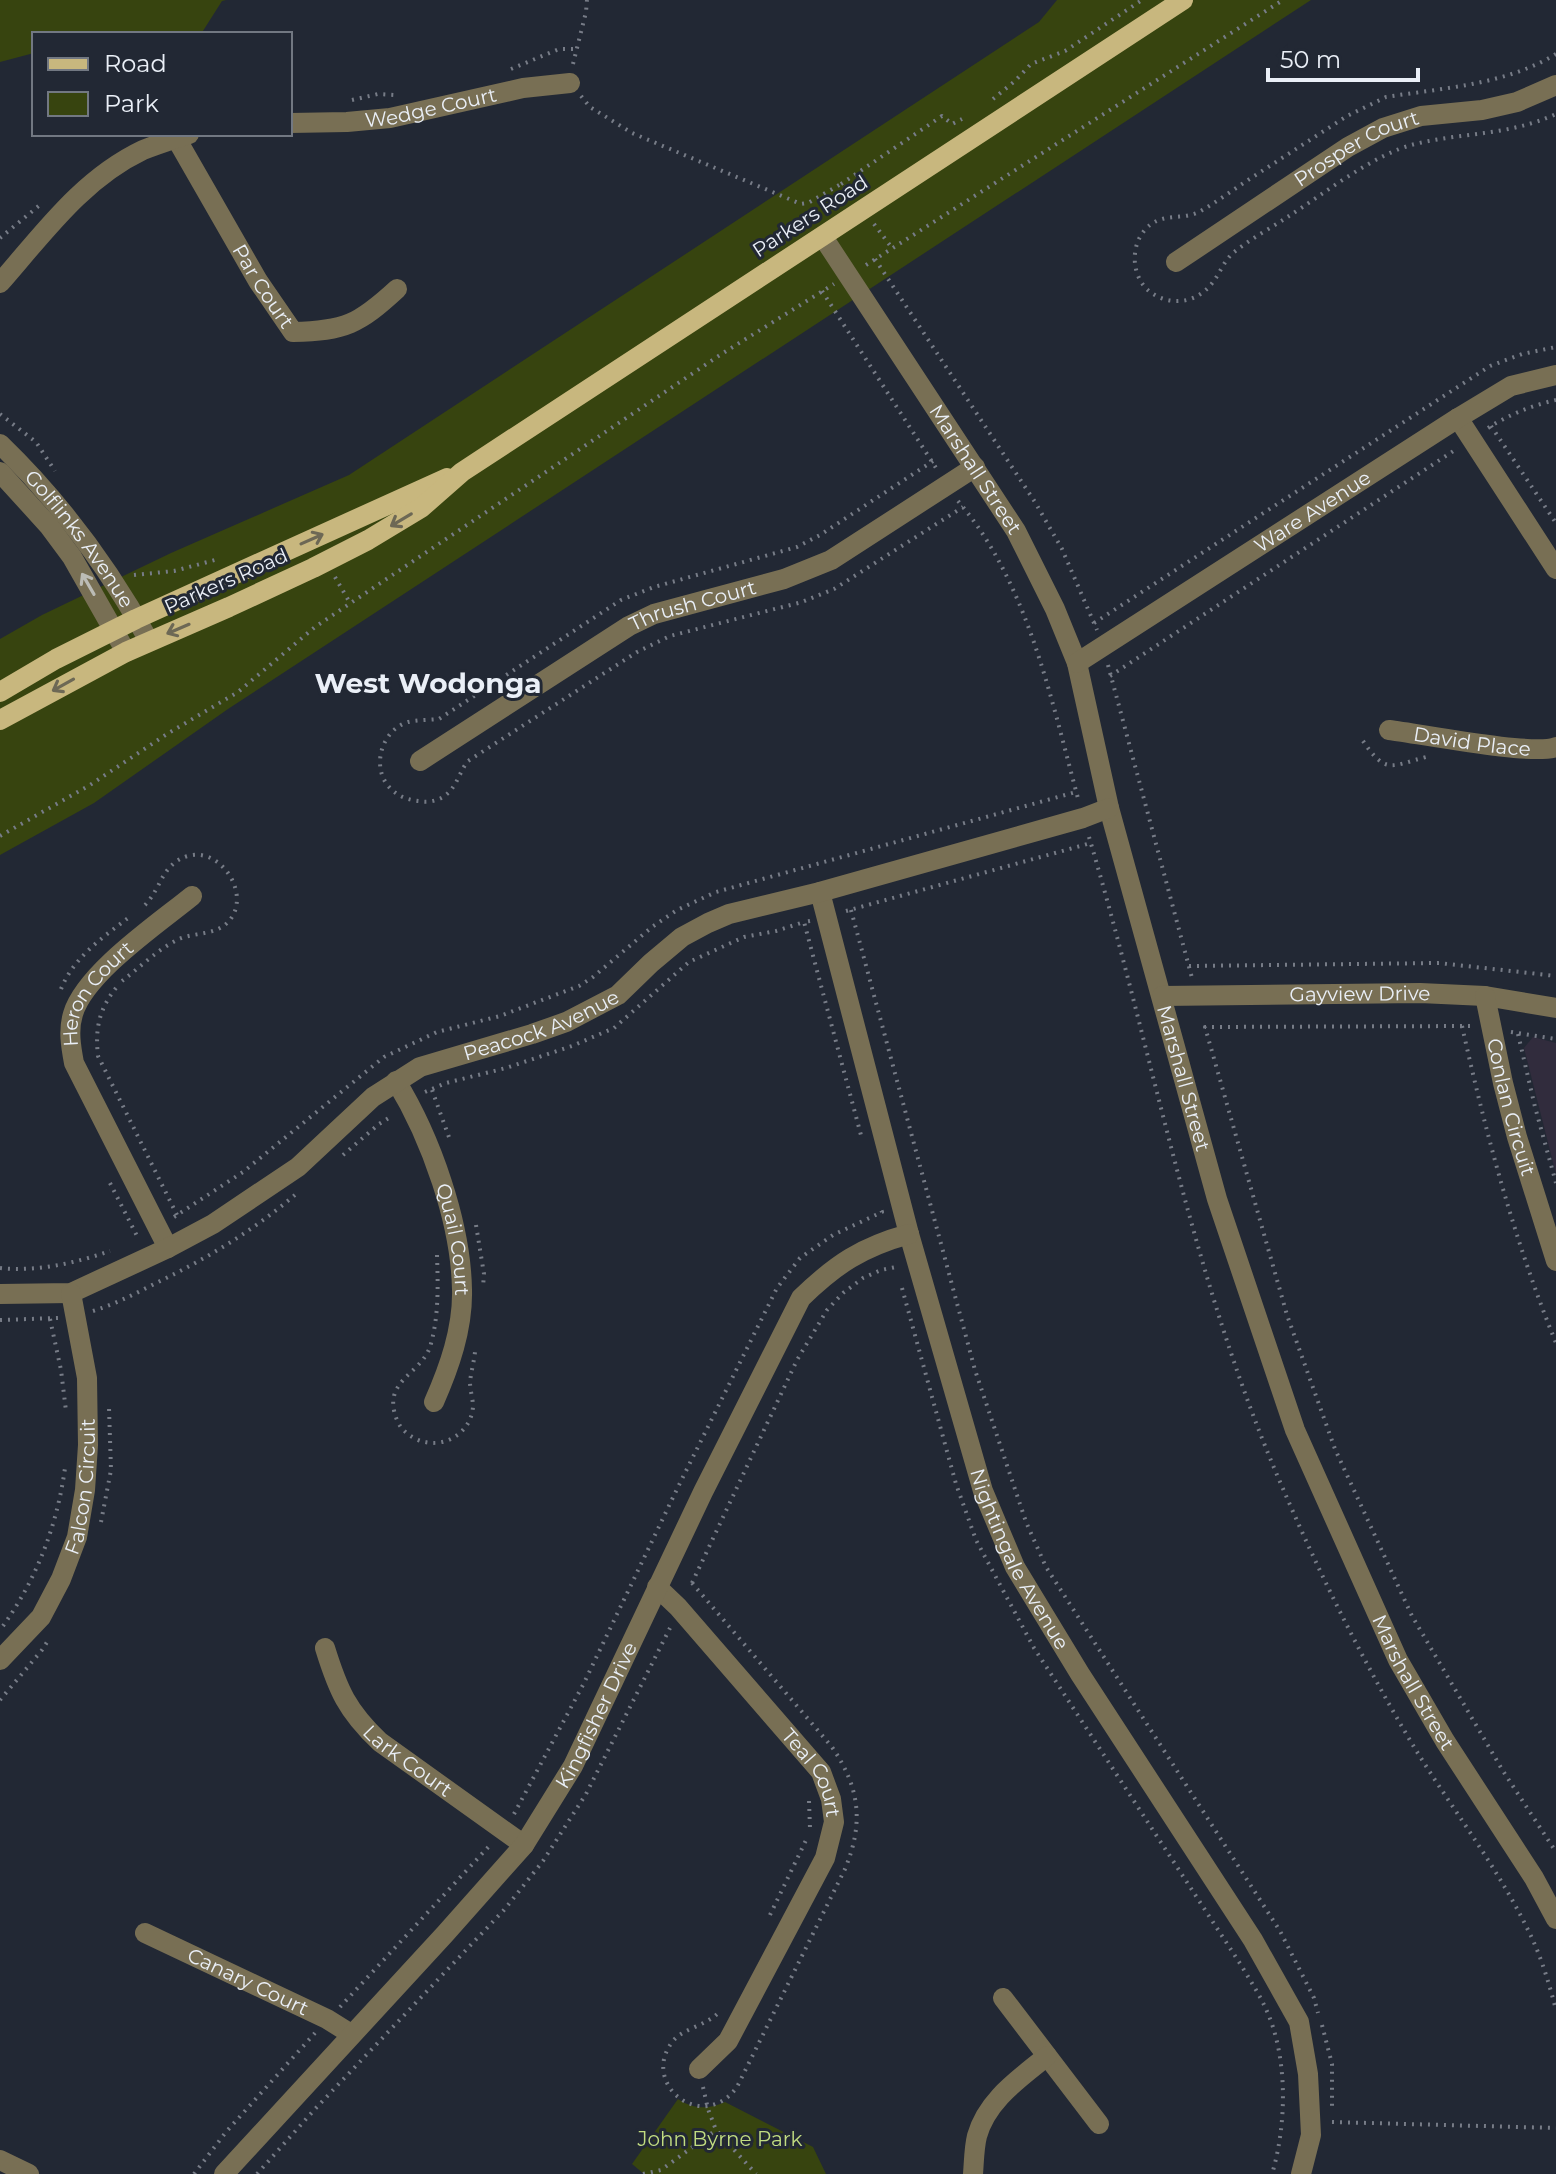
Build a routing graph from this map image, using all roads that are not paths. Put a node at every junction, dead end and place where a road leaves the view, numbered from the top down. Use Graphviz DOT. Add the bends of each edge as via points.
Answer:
graph roads {
  1 [pos="1183,0"];
  2 [pos="570,83"];
  3 [pos="1556,85"];
  4 [pos="292,123"];
  5 [pos="182,136"];
  6 [pos="823,237"];
  7 [pos="1176,262"];
  8 [pos="0,283"];
  9 [pos="397,289"];
  10 [pos="1556,375"];
  11 [pos="1458,418"];
  12 [pos="0,444"];
  13 [pos="975,467"];
  14 [pos="0,472"];
  15 [pos="462,472"];
  16 [pos="1556,569"];
  17 [pos="136,619"];
  18 [pos="114,630"];
  19 [pos="149,641"];
  20 [pos="126,652"];
  21 [pos="1077,663"];
  22 [pos="0,692"];
  23 [pos="0,720"];
  24 [pos="1389,730"];
  25 [pos="1556,747"];
  26 [pos="420,761"];
  27 [pos="1109,808"];
  28 [pos="820,892"];
  29 [pos="192,896"];
  30 [pos="1162,996"];
  31 [pos="1485,996"];
  32 [pos="1556,1008"];
  33 [pos="396,1081"];
  34 [pos="909,1234"];
  35 [pos="168,1248"];
  36 [pos="1556,1261"];
  37 [pos="71,1293"];
  38 [pos="0,1294"];
  39 [pos="434,1402"];
  40 [pos="657,1587"];
  41 [pos="325,1648"];
  42 [pos="0,1660"];
  43 [pos="524,1845"];
  44 [pos="1556,1919"];
  45 [pos="145,1933"];
  46 [pos="1003,1998"];
  47 [pos="351,2034"];
  48 [pos="1047,2056"];
  49 [pos="699,2069"];
  50 [pos="1099,2124"];
  51 [pos="0,2160"];
  52 [pos="29,2174"];
  53 [pos="224,2174"];
  54 [pos="973,2174"];
  55 [pos="1301,2174"];
  1 -- 6 [label="main road, Parkers Road"];
  2 -- 4 [label="street, Wedge Court" via="523,88 390,118"];
  3 -- 7 [label="street, Prosper Court" via="1517,102 1421,116 1383,128"];
  5 -- 8 [label="street" via="101,175 66,206"];
  5 -- 9 [label="street, Par Court" via="258,281 293,332 350,325"];
  6 -- 13 [label="street, Marshall Street"];
  6 -- 15 [label="main road, Parkers Road"];
  10 -- 11 [label="street, Ware Avenue" via="1511,386"];
  11 -- 16 [label="street"];
  11 -- 21 [label="street, Ware Avenue"];
  12 -- 17 [label="street, Golflinks Avenue" via="65,513"];
  13 -- 21 [label="street, Marshall Street" via="1035,567"];
  13 -- 26 [label="street, Thrush Court" via="831,560 629,626"];
  18 -- 14 [label="street, Golflinks Avenue, one-way" via="72,557"];
  17 -- 15 [label="main road, Parkers Road, one-way"];
  15 -- 19 [label="main road, Parkers Road, one-way" via="421,508 368,540"];
  17 -- 18 [label="main road, Parkers Road"];
  17 -- 19 [label="street, Golflinks Avenue"];
  18 -- 20 [label="street, Golflinks Avenue"];
  18 -- 22 [label="main road, Parkers Road"];
  19 -- 20 [label="main road, Parkers Road"];
  20 -- 23 [label="main road, Parkers Road, one-way"];
  21 -- 27 [label="street, Marshall Street"];
  24 -- 25 [label="street, David Place" via="1506,746"];
  27 -- 28 [label="street, Peacock Avenue"];
  27 -- 30 [label="street, Marshall Street"];
  28 -- 33 [label="street, Peacock Avenue" via="708,923 682,937 618,995 566,1022 431,1063"];
  28 -- 34 [label="street, Nightingale Avenue"];
  29 -- 35 [label="street, Heron Court" via="107,965 88,987 74,1012 70,1039 74,1063"];
  30 -- 31 [label="street, Gayview Drive"];
  30 -- 44 [label="street, Marshall Street" via="1217,1199 1295,1430 1398,1660"];
  31 -- 32 [label="street, Gayview Drive"];
  31 -- 36 [label="street, Conlan Circuit" via="1520,1148"];
  33 -- 35 [label="street, Peacock Avenue" via="298,1167"];
  33 -- 39 [label="street, Quail Court" via="436,1168 457,1235 462,1292 457,1334"];
  34 -- 40 [label="street, Kingfisher Drive" via="850,1256 801,1298"];
  34 -- 55 [label="street, Nightingale Avenue" via="983,1491 1015,1567 1253,1940 1299,2022 1311,2135"];
  35 -- 37 [label="street, Peacock Avenue"];
  37 -- 38 [label="street, Peacock Avenue"];
  37 -- 42 [label="street, Falcon Circuit" via="87,1378 88,1445 77,1537 41,1617"];
  40 -- 43 [label="street, Kingfisher Drive" via="573,1766"];
  40 -- 49 [label="street, Teal Court" via="821,1772 834,1822 825,1858 728,2041"];
  41 -- 43 [label="street, Lark Court" via="338,1689 360,1723"];
  43 -- 47 [label="street, Kingfisher Drive"];
  45 -- 47 [label="street, Canary Court"];
  46 -- 48 [label="street"];
  47 -- 53 [label="street, Kingfisher Drive"];
  48 -- 50 [label="street"];
  48 -- 54 [label="street" via="1002,2093 984,2117"];
  51 -- 52 [label="street"];
}
